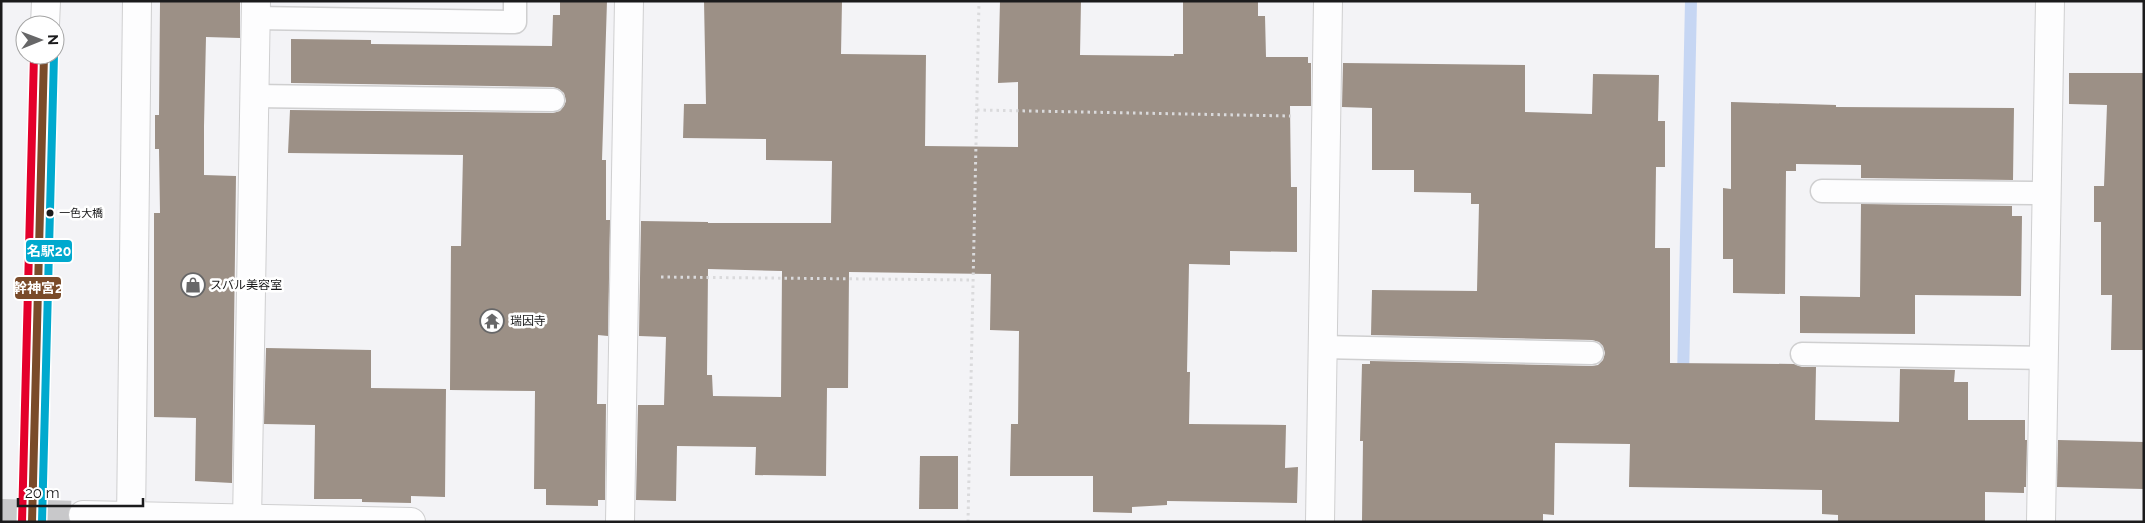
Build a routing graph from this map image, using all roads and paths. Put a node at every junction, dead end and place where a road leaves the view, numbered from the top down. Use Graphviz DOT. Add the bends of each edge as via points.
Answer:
graph roads {
  1 [pos="46,1"];
  2 [pos="137,1"];
  3 [pos="515,1"];
  4 [pos="629,1"];
  5 [pos="979,1"];
  6 [pos="1328,1"];
  7 [pos="2050,1"];
  8 [pos="256,10"];
  9 [pos="45,15"];
  10 [pos="44,65"];
  11 [pos="255,96"];
  12 [pos="553,100"];
  13 [pos="977,110"];
  14 [pos="1326,117"];
  15 [pos="1822,191"];
  16 [pos="2047,193"];
  17 [pos="624,276"];
  18 [pos="973,280"];
  19 [pos="1322,347"];
  20 [pos="1592,354"];
  21 [pos="1802,354"];
  22 [pos="2044,358"];
  23 [pos="83,515"];
  24 [pos="131,519"];
  25 [pos="247,520"];
  26 [pos="32,522"];
  27 [pos="411,522"];
  28 [pos="620,522"];
  29 [pos="968,522"];
  30 [pos="1320,522"];
  31 [pos="2041,522"];
  1 -- 9 [label="main road"];
  2 -- 24 [label="main road"];
  3 -- 8 [label="lane" via="515,22"];
  4 -- 17 [label="main road"];
  5 -- 13 [label="path"];
  6 -- 14 [label="main road"];
  7 -- 16 [label="main road"];
  8 -- 11 [label="main road"];
  10 -- 26 [label="main road"];
  11 -- 12 [label="lane"];
  11 -- 25 [label="main road"];
  13 -- 14 [label="path"];
  13 -- 18 [label="path"];
  14 -- 19 [label="main road"];
  15 -- 16 [label="lane"];
  16 -- 22 [label="main road"];
  17 -- 18 [label="path"];
  17 -- 28 [label="main road"];
  18 -- 29 [label="path"];
  19 -- 20 [label="lane"];
  19 -- 30 [label="main road"];
  21 -- 22 [label="lane"];
  22 -- 31 [label="main road"];
  23 -- 24 [label="main road"];
  24 -- 25 [label="main road"];
  25 -- 27 [label="main road"];
}
